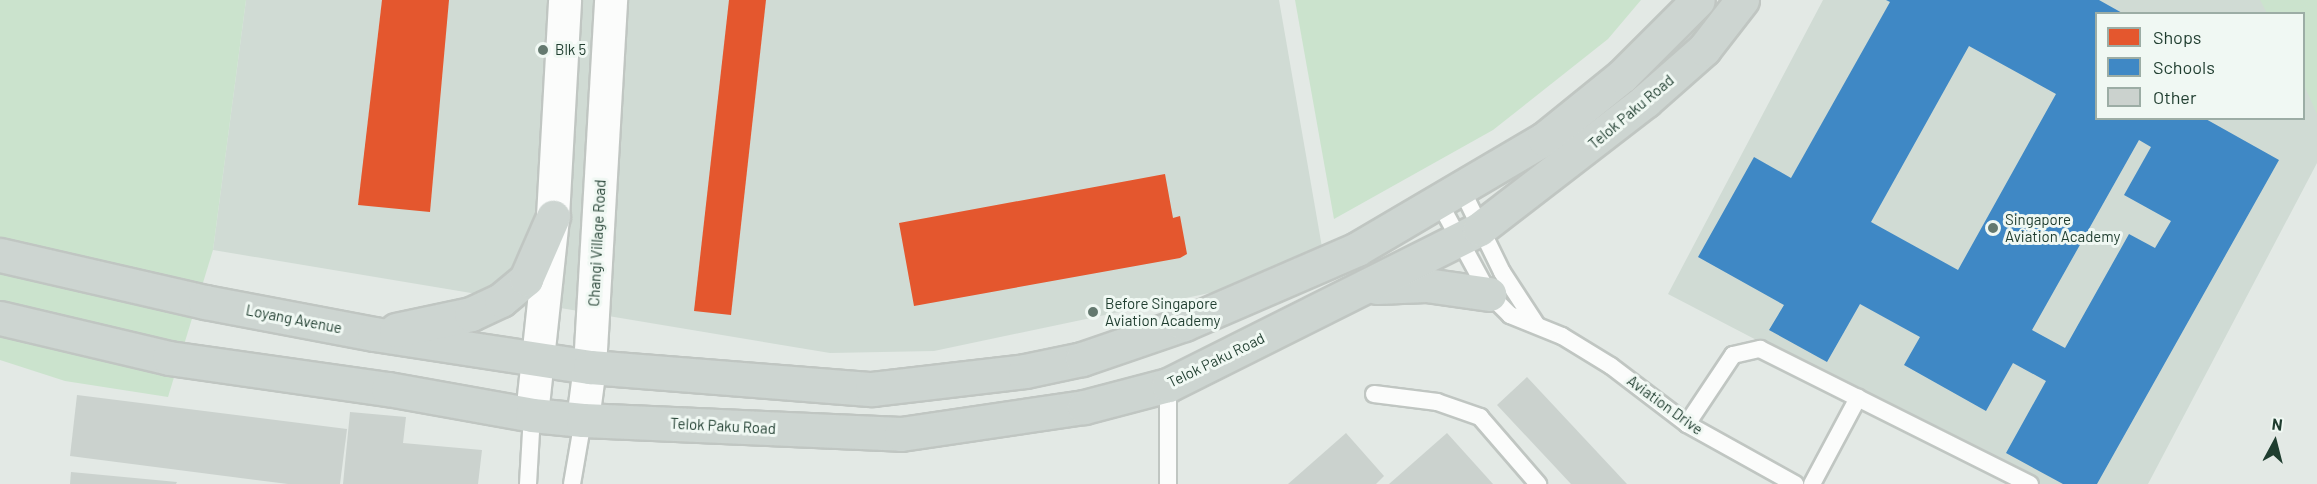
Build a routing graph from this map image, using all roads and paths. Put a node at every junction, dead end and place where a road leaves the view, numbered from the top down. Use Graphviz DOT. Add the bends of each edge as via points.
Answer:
graph roads {
  1 [pos="565,0"];
  2 [pos="611,0"];
  3 [pos="1698,0"];
  4 [pos="1743,0"];
  5 [pos="1451,196"];
  6 [pos="553,217"];
  7 [pos="1468,235"];
  8 [pos="0,255"];
  9 [pos="1367,288"];
  10 [pos="1489,294"];
  11 [pos="0,318"];
  12 [pos="1536,324"];
  13 [pos="374,334"];
  14 [pos="537,359"];
  15 [pos="590,367"];
  16 [pos="1168,385"];
  17 [pos="1374,394"];
  18 [pos="1858,398"];
  19 [pos="532,415"];
  20 [pos="583,420"];
  21 [pos="1687,424"];
  22 [pos="528,484"];
  23 [pos="572,484"];
  24 [pos="1168,484"];
  25 [pos="1539,484"];
  26 [pos="1795,484"];
  27 [pos="1812,484"];
  28 [pos="2030,484"];
  1 -- 6 [label="street"];
  2 -- 15 [label="street, Changi Village Road"];
  3 -- 5 [label="main road" via="1622,76 1544,139"];
  4 -- 7 [label="main road, Telok Paku Road" via="1704,49 1645,101"];
  5 -- 7 [label="lane, Aviation Drive"];
  5 -- 7 [label="lane, Aviation Drive"];
  5 -- 15 [label="main road" via="1357,249 1224,310 1082,359 1025,371 872,389"];
  6 -- 13 [label="main road" via="526,279 501,300 471,314"];
  6 -- 14 [label="street"];
  7 -- 9 [label="main road, Telok Paku Road"];
  7 -- 10 [label="lane, Aviation Drive"];
  7 -- 12 [label="lane, Aviation Drive"];
  8 -- 13 [label="main road, Loyang Avenue"];
  9 -- 10 [label="main road" via="1426,285"];
  9 -- 16 [label="main road, Telok Paku Road"];
  10 -- 12 [label="lane, Aviation Drive" via="1510,315"];
  11 -- 19 [label="main road" via="169,358 388,389"];
  12 -- 21 [label="lane, Aviation Drive" via="1611,366"];
  13 -- 14 [label="main road, Loyang Avenue"];
  14 -- 15 [label="main road, Loyang Avenue"];
  14 -- 19 [label="street"];
  15 -- 20 [label="street, Changi Village Road"];
  16 -- 20 [label="main road, Telok Paku Road" via="1084,407 901,434"];
  16 -- 24 [label="lane"];
  17 -- 25 [label="lane" via="1437,402 1480,417"];
  18 -- 21 [label="lane" via="1760,349 1746,349 1733,355"];
  18 -- 27 [label="lane"];
  18 -- 28 [label="lane"];
  19 -- 20 [label="main road"];
  19 -- 22 [label="lane"];
  20 -- 23 [label="lane, Changi Village Road"];
  21 -- 26 [label="lane, Aviation Drive"];
}
